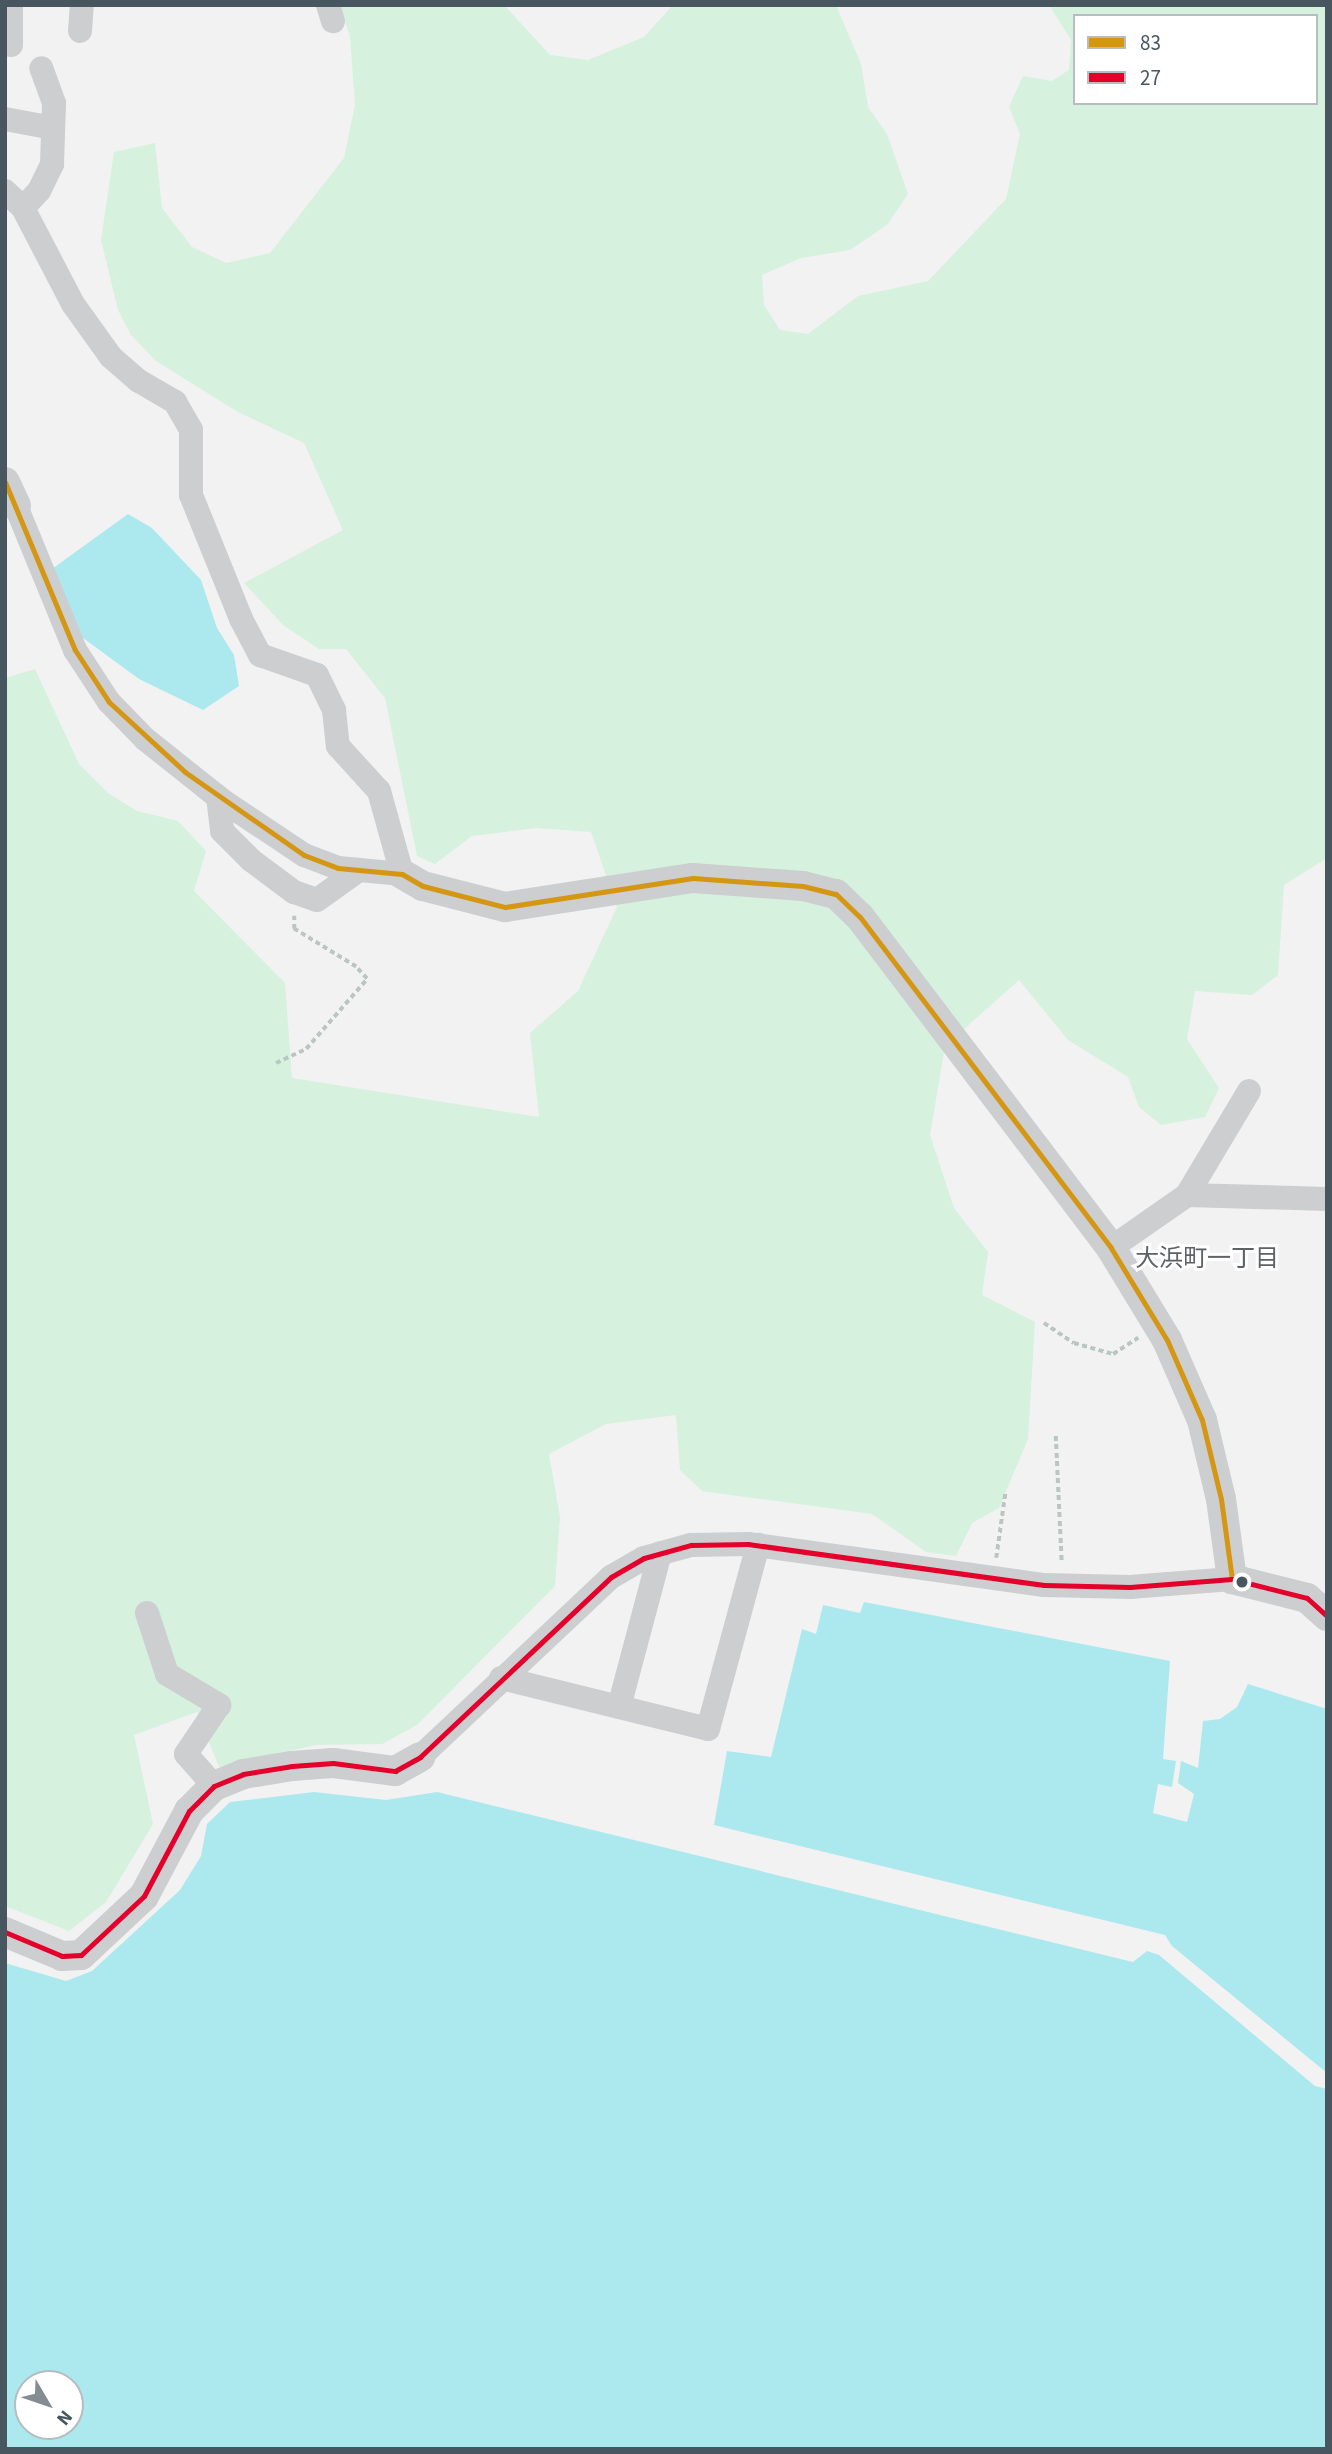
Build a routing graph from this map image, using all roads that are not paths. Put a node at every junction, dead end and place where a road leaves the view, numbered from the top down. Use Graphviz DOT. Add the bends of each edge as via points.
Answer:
graph roads {
  1 [pos="11,5"];
  2 [pos="82,5"];
  3 [pos="80,31"];
  4 [pos="11,45"];
  5 [pos="41,68"];
  6 [pos="5,119"];
  7 [pos="53,128"];
  8 [pos="14,199"];
  9 [pos="10,494"];
  10 [pos="218,797"];
  11 [pos="359,870"];
  12 [pos="402,874"];
  13 [pos="1249,1091"];
  14 [pos="1187,1195"];
  15 [pos="1327,1199"];
  16 [pos="1111,1248"];
  17 [pos="758,1545"];
  18 [pos="660,1553"];
  19 [pos="1232,1579"];
  20 [pos="1320,1602"];
  21 [pos="147,1613"];
  22 [pos="501,1678"];
  23 [pos="619,1707"];
  24 [pos="420,1757"];
  25 [pos="214,1786"];
  26 [pos="5,1932"];
  1 -- 4 [label="street"];
  2 -- 3 [label="street"];
  5 -- 7 [label="street" via="54,103"];
  6 -- 7 [label="street"];
  7 -- 8 [label="street" via="52,164 39,191"];
  8 -- 12 [label="street" via="73,304 111,358 139,382 175,402 191,430 191,495 241,619 260,655 317,675 334,710 338,746 379,791"];
  9 -- 10 [label="street" via="75,650 109,702"];
  10 -- 11 [label="street" via="304,855"];
  10 -- 11 [label="street" via="222,831 294,892 317,900"];
  11 -- 12 [label="street"];
  12 -- 16 [label="street" via="423,886 505,907 693,878 803,886 836,894 860,916"];
  13 -- 14 [label="street"];
  14 -- 15 [label="street"];
  14 -- 16 [label="street"];
  16 -- 19 [label="street" via="1158,1325 1202,1420"];
  17 -- 18 [label="street" via="691,1545"];
  17 -- 19 [label="street" via="1062,1585 1130,1587"];
  17 -- 23 [label="street" via="708,1729"];
  18 -- 22 [label="street" via="611,1577"];
  18 -- 23 [label="street"];
  19 -- 20 [label="street"];
  21 -- 25 [label="street" via="167,1674 219,1705 186,1754"];
  22 -- 23 [label="street"];
  22 -- 24 [label="street"];
  24 -- 25 [label="street" via="395,1771 333,1762 243,1774"];
  25 -- 26 [label="street" via="189,1811 144,1896 81,1955 62,1956"];
}
